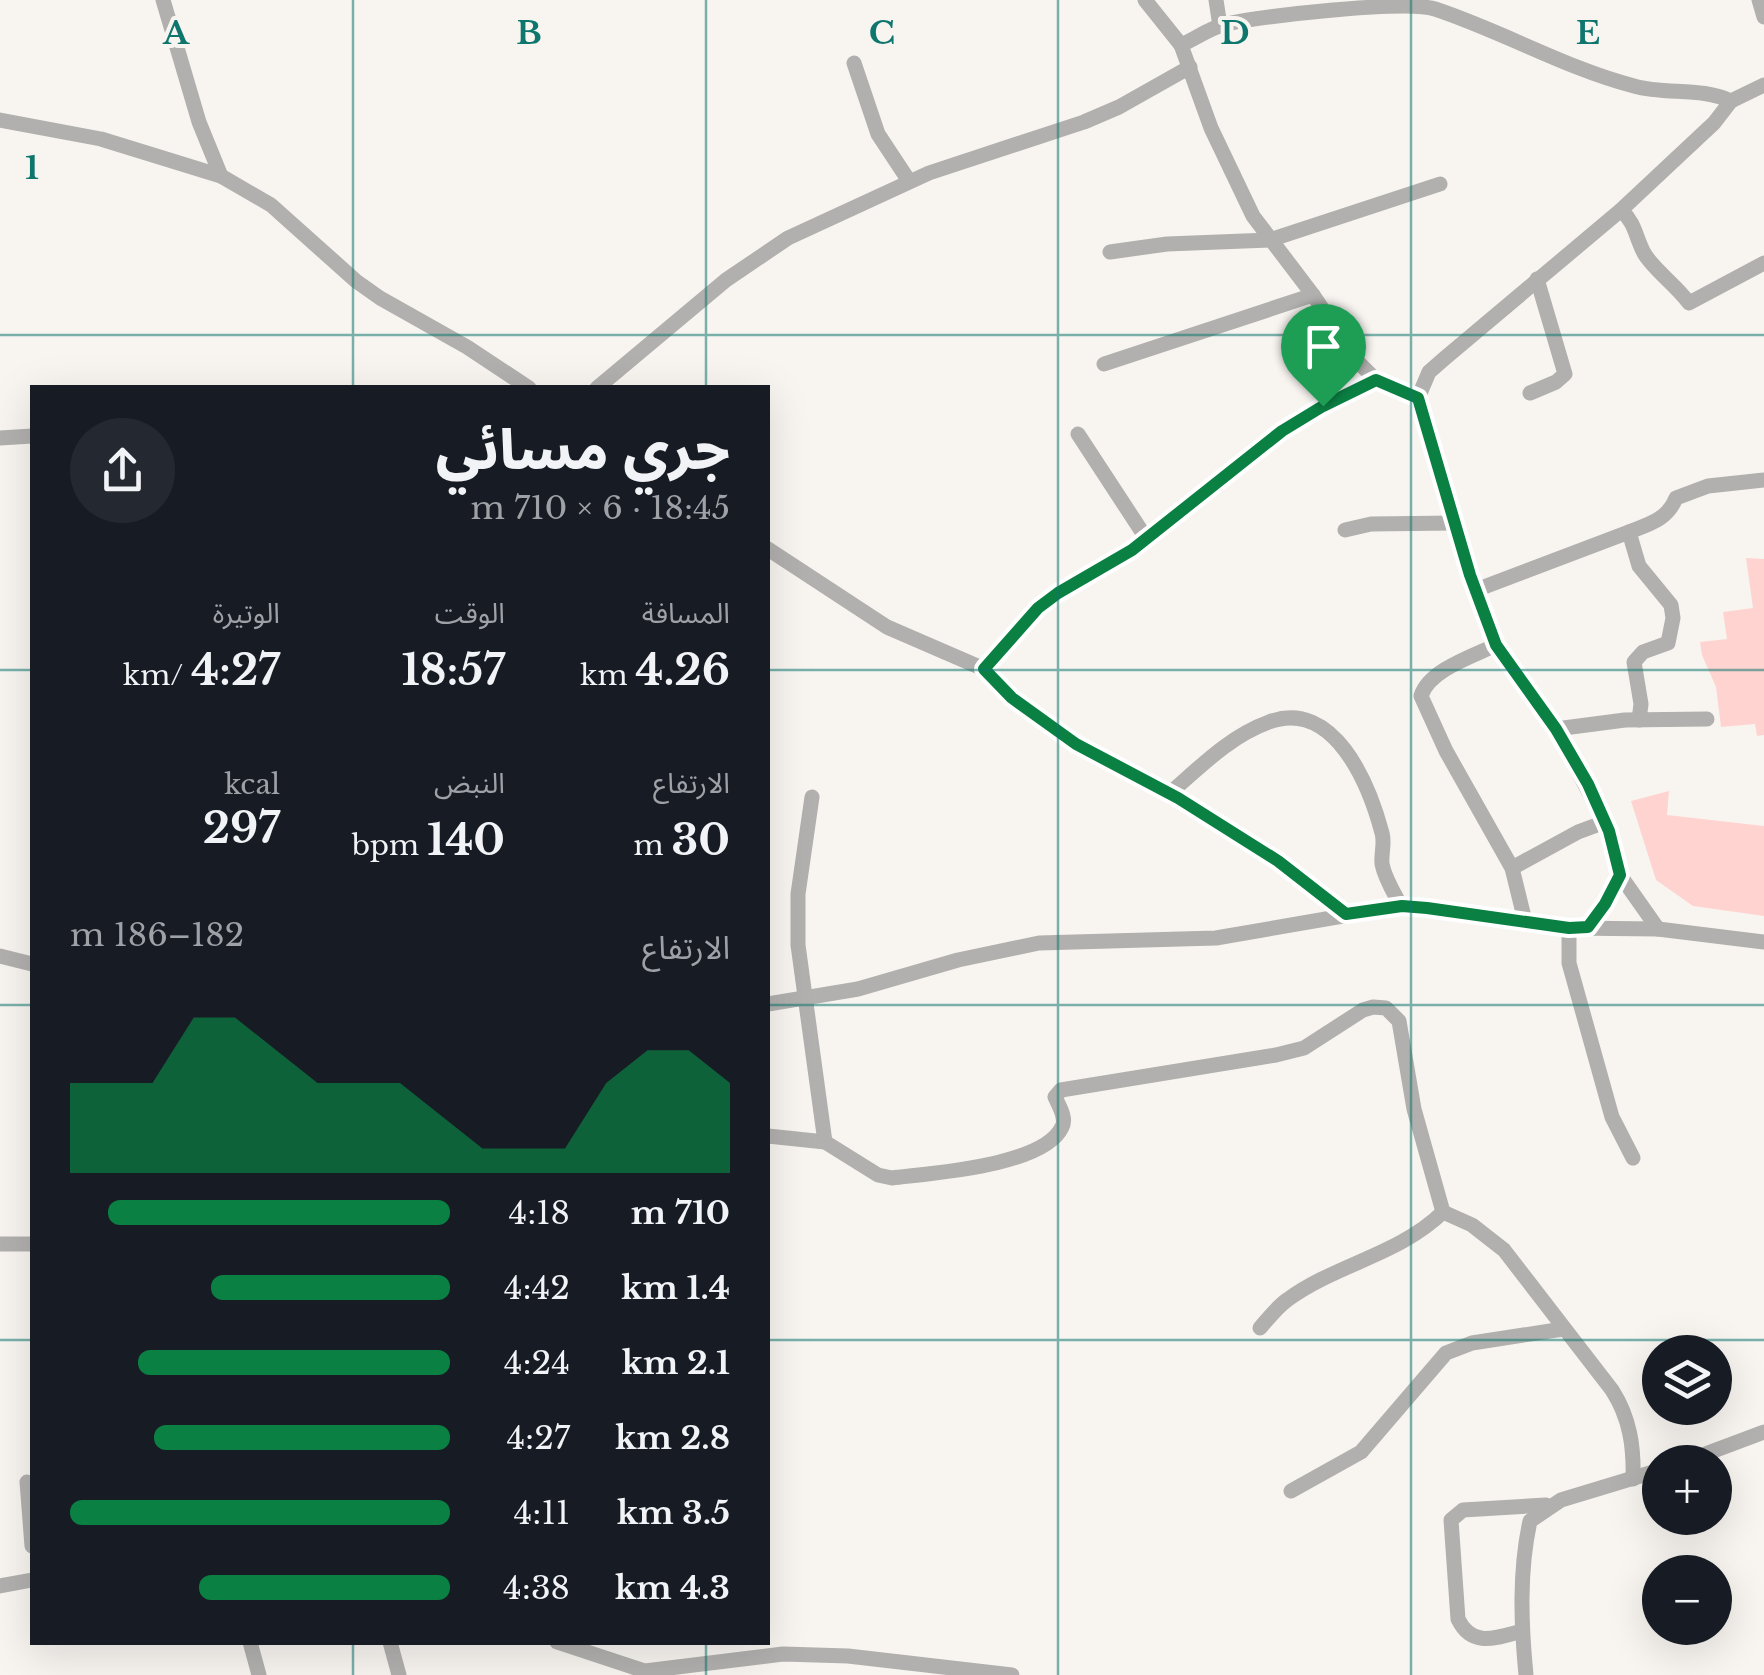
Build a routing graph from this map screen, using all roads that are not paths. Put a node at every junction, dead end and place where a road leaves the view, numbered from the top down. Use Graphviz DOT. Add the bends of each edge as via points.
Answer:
graph roads {
  1 [pos="162,0"];
  2 [pos="1145,0"];
  3 [pos="1216,0"];
  4 [pos="1759,0"];
  5 [pos="1430,3"];
  6 [pos="1764,16"];
  7 [pos="1220,26"];
  8 [pos="1182,45"];
  9 [pos="854,63"];
  10 [pos="1190,67"];
  11 [pos="1761,90"];
  12 [pos="1731,101"];
  13 [pos="0,120"];
  14 [pos="220,176"];
  15 [pos="909,181"];
  16 [pos="1440,184"];
  17 [pos="1621,210"];
  18 [pos="1270,240"];
  19 [pos="1110,252"];
  20 [pos="1764,263"];
  21 [pos="1537,279"];
  22 [pos="1313,295"];
  23 [pos="1104,364"];
  24 [pos="1376,380"];
  25 [pos="525,385"];
  26 [pos="601,385"];
  27 [pos="1530,393"];
  28 [pos="1418,398"];
  29 [pos="1078,434"];
  30 [pos="30,436"];
  31 [pos="0,438"];
  32 [pos="1764,480"];
  33 [pos="1455,523"];
  34 [pos="1345,530"];
  35 [pos="1629,532"];
  36 [pos="1146,538"];
  37 [pos="770,550"];
  38 [pos="1476,590"];
  39 [pos="1496,645"];
  40 [pos="984,669"];
  41 [pos="1706,718"];
  42 [pos="1639,720"];
  43 [pos="1556,729"];
  44 [pos="1169,794"];
  45 [pos="812,797"];
  46 [pos="1605,822"];
  47 [pos="1512,868"];
  48 [pos="1620,875"];
  49 [pos="1402,906"];
  50 [pos="1346,914"];
  51 [pos="1526,921"];
  52 [pos="1588,927"];
  53 [pos="1569,928"];
  54 [pos="1658,929"];
  55 [pos="1764,942"];
  56 [pos="0,956"];
  57 [pos="30,964"];
  58 [pos="804,999"];
  59 [pos="770,1004"];
  60 [pos="770,1136"];
  61 [pos="825,1142"];
  62 [pos="1634,1158"];
  63 [pos="1443,1212"];
  64 [pos="0,1244"];
  65 [pos="30,1244"];
  66 [pos="1260,1328"];
  67 [pos="1563,1329"];
  68 [pos="1764,1432"];
  69 [pos="1729,1445"];
  70 [pos="1642,1476"];
  71 [pos="1633,1479"];
  72 [pos="27,1482"];
  73 [pos="1292,1491"];
  74 [pos="1550,1505"];
  75 [pos="30,1520"];
  76 [pos="30,1580"];
  77 [pos="0,1586"];
  78 [pos="1522,1631"];
  79 [pos="251,1645"];
  80 [pos="391,1645"];
  81 [pos="565,1645"];
  82 [pos="848,1656"];
  83 [pos="635,1672"];
  84 [pos="259,1675"];
  85 [pos="398,1675"];
  86 [pos="849,1675"];
  87 [pos="1012,1675"];
  88 [pos="1526,1675"];
  1 -- 14 [label="street"];
  2 -- 8 [label="street"];
  3 -- 7 [label="street"];
  4 -- 6 [label="street"];
  5 -- 7 [label="street"];
  5 -- 12 [label="street" via="1632,86"];
  7 -- 8 [label="street"];
  8 -- 10 [label="street"];
  9 -- 15 [label="street" via="878,134"];
  10 -- 15 [label="street" via="1084,122"];
  10 -- 18 [label="street" via="1236,186"];
  11 -- 12 [label="street"];
  12 -- 17 [label="street"];
  13 -- 14 [label="street" via="101,139"];
  14 -- 25 [label="street" via="271,206 380,298"];
  15 -- 26 [label="street" via="754,259"];
  16 -- 18 [label="street"];
  17 -- 20 [label="street" via="1635,224 1645,254 1690,303"];
  17 -- 21 [label="street"];
  18 -- 19 [label="street"];
  18 -- 22 [label="street"];
  21 -- 27 [label="street" via="1565,374"];
  21 -- 28 [label="street" via="1429,372"];
  22 -- 23 [label="street"];
  22 -- 24 [label="street"];
  24 -- 28 [label="street"];
  24 -- 36 [label="street" via="1282,431"];
  28 -- 33 [label="street"];
  29 -- 36 [label="street"];
  30 -- 31 [label="street"];
  32 -- 35 [label="street" via="1699,489 1676,498 1662,519"];
  33 -- 34 [label="street"];
  33 -- 38 [label="street"];
  35 -- 38 [label="street"];
  35 -- 42 [label="street" via="1640,566 1666,596 1673,618 1668,644 1634,662"];
  36 -- 40 [label="street" via="1038,608"];
  37 -- 40 [label="street" via="887,628"];
  38 -- 39 [label="street"];
  39 -- 43 [label="street"];
  39 -- 47 [label="street" via="1450,668 1421,696"];
  40 -- 44 [label="street" via="1076,744"];
  41 -- 42 [label="street"];
  42 -- 43 [label="street"];
  43 -- 46 [label="street"];
  44 -- 49 [label="street" via="1252,729 1282,718 1310,720 1333,735 1358,770 1382,834 1382,864"];
  44 -- 50 [label="street" via="1278,861"];
  45 -- 58 [label="street" via="798,894"];
  46 -- 47 [label="street"];
  46 -- 48 [label="street"];
  47 -- 51 [label="street"];
  48 -- 52 [label="street"];
  48 -- 54 [label="street"];
  49 -- 50 [label="street"];
  49 -- 51 [label="street"];
  50 -- 58 [label="street" via="1216,938 1011,948"];
  51 -- 53 [label="street"];
  52 -- 53 [label="street"];
  52 -- 54 [label="street"];
  53 -- 62 [label="street" via="1569,962 1612,1117"];
  54 -- 55 [label="street"];
  56 -- 57 [label="street"];
  58 -- 59 [label="street"];
  58 -- 61 [label="street"];
  60 -- 61 [label="street"];
  61 -- 63 [label="street" via="892,1178 1017,1160 1062,1129 1056,1097 1061,1090 1304,1048 1380,1006 1399,1020 1414,1110"];
  63 -- 66 [label="street" via="1404,1242 1285,1300"];
  63 -- 67 [label="street" via="1504,1250"];
  64 -- 65 [label="street"];
  67 -- 71 [label="street" via="1623,1408"];
  67 -- 73 [label="street" via="1446,1353 1361,1452"];
  68 -- 69 [label="street"];
  70 -- 71 [label="street"];
  71 -- 74 [label="street"];
  72 -- 75 [label="street"];
  74 -- 78 [label="street" via="1530,1521 1526,1536"];
  74 -- 78 [label="street" via="1463,1510 1451,1520 1463,1629 1486,1640"];
  76 -- 77 [label="street"];
  78 -- 88 [label="street"];
  79 -- 84 [label="street"];
  80 -- 85 [label="street"];
  81 -- 83 [label="street"];
  82 -- 83 [label="street" via="784,1654"];
  82 -- 86 [label="street"];
  82 -- 87 [label="street"];
}
